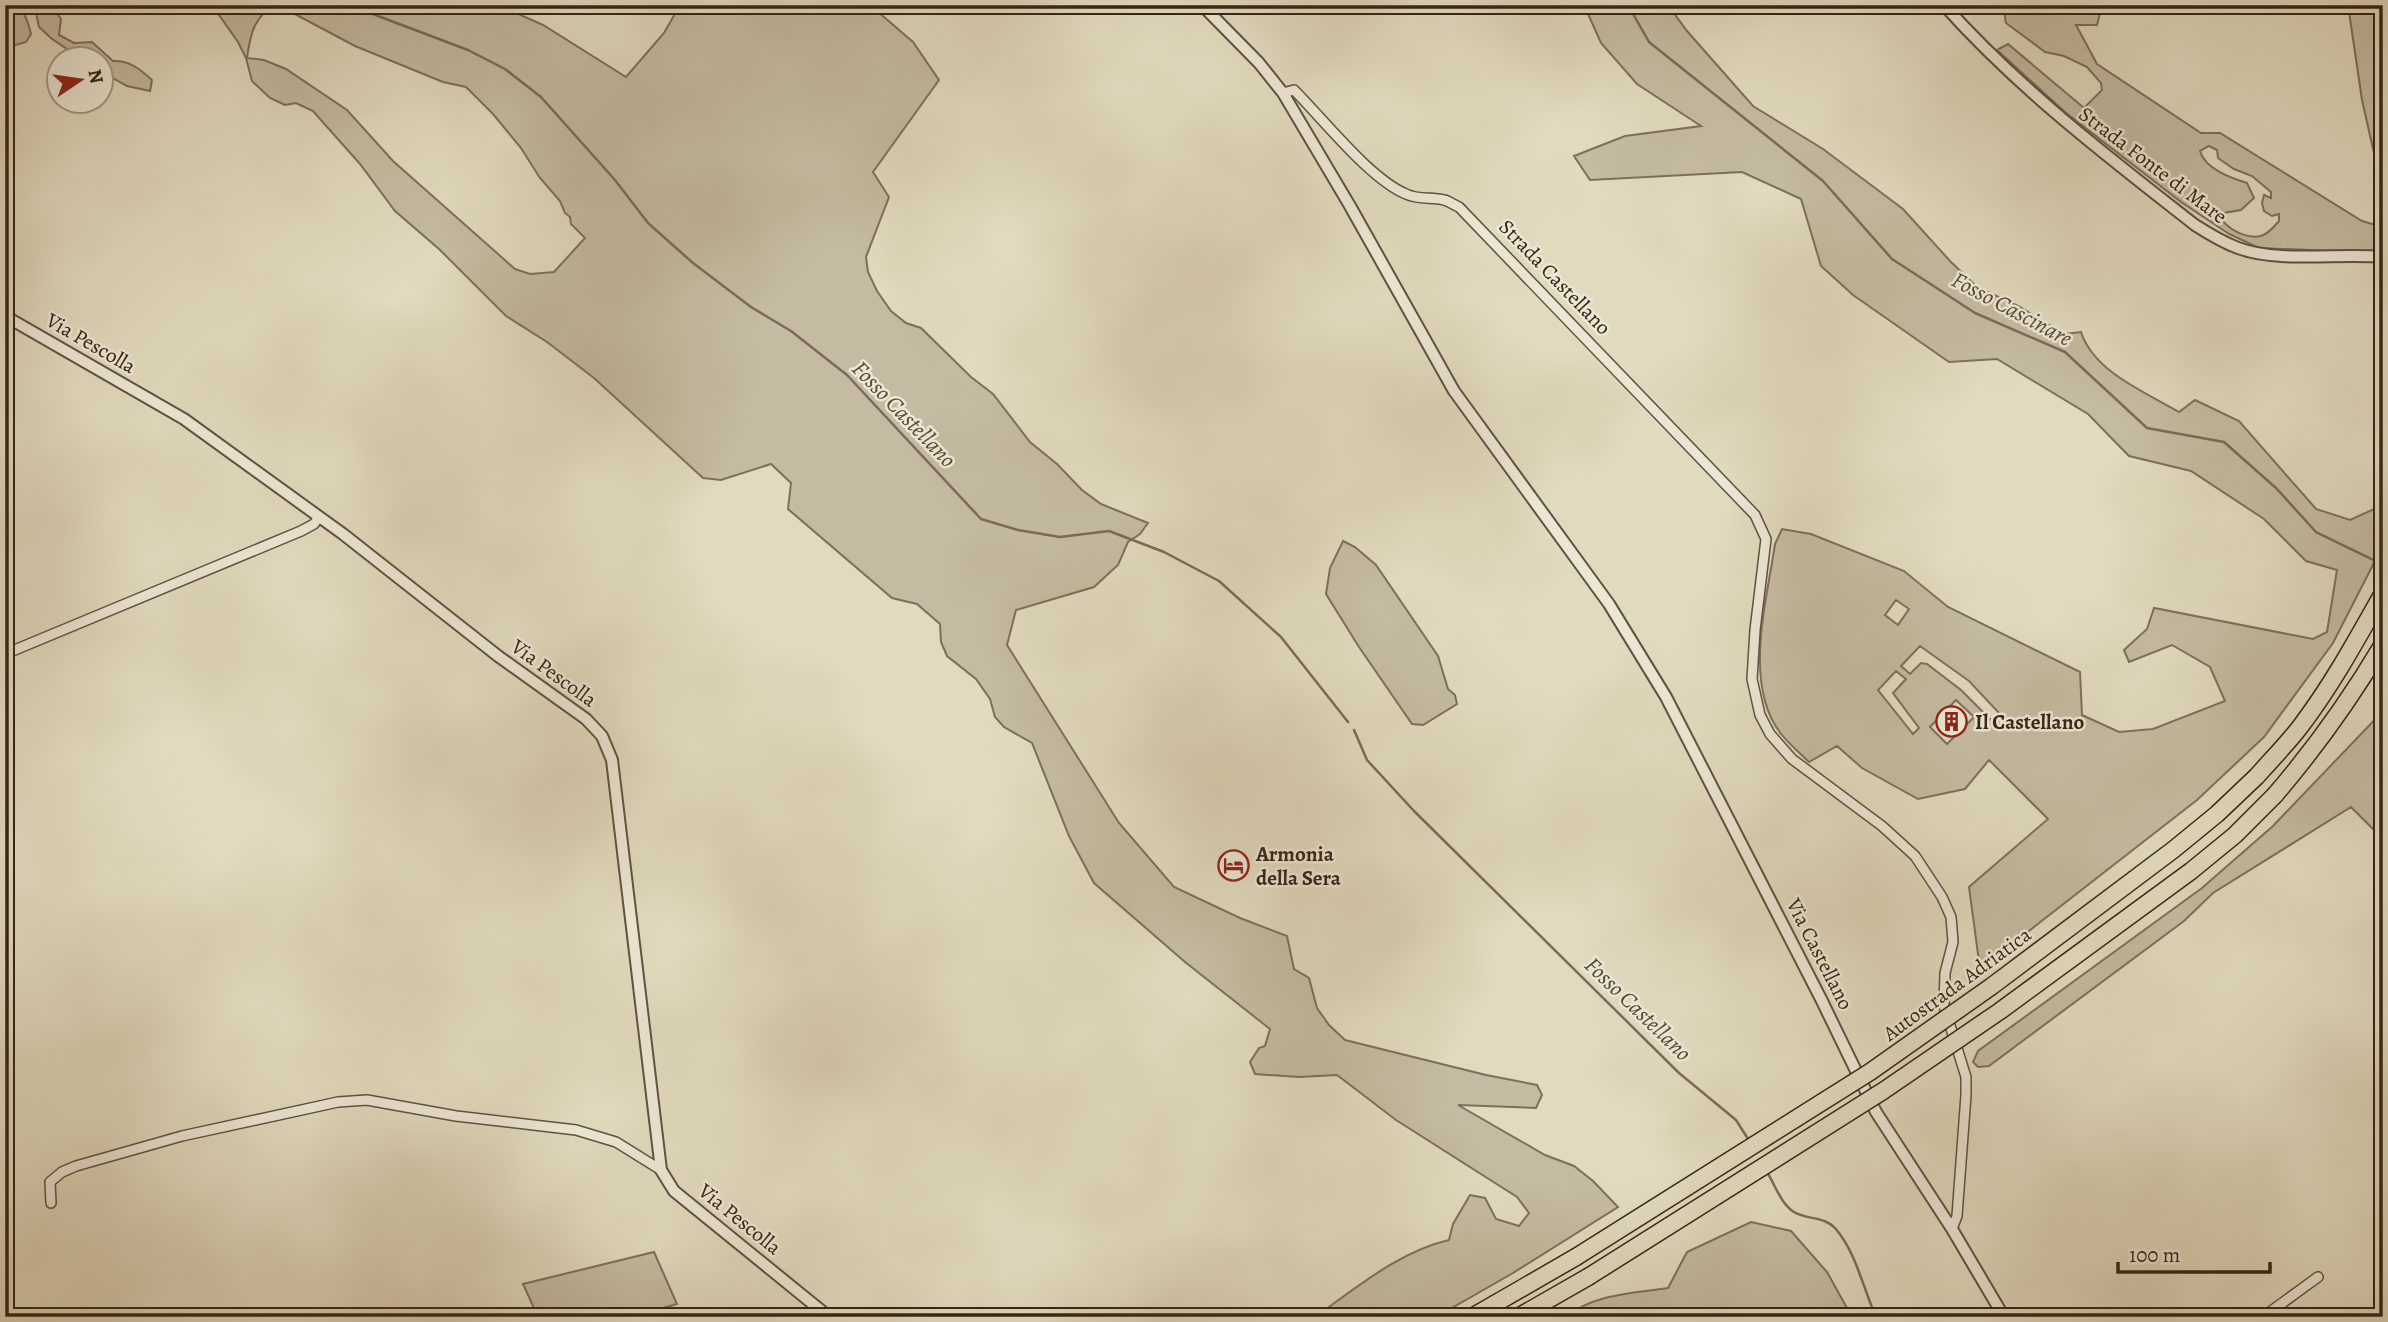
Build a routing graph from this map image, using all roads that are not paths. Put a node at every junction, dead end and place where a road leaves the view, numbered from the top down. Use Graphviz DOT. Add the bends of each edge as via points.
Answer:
graph roads {
  1 [pos="1202,5"];
  2 [pos="1944,5"];
  3 [pos="1283,93"];
  4 [pos="2383,257"];
  5 [pos="5,316"];
  6 [pos="319,517"];
  7 [pos="2383,593"];
  8 [pos="1609,604"];
  9 [pos="2383,644"];
  10 [pos="5,654"];
  11 [pos="661,1170"];
  12 [pos="51,1203"];
  13 [pos="1952,1229"];
  14 [pos="2318,1277"];
  15 [pos="829,1317"];
  16 [pos="1472,1317"];
  17 [pos="1518,1317"];
  18 [pos="2004,1317"];
  19 [pos="2263,1317"];
  1 -- 3 [label="street, Strada Castellano"];
  2 -- 4 [label="street, Strada Fonte di Mare" via="1982,48 2066,124 2217,239 2268,255"];
  3 -- 8 [label="street, Strada Castellano" via="1454,391"];
  3 -- 13 [label="street, Strada Castellano" via="1294,90 1388,184 1406,195 1445,200 1459,207 1755,515 1766,539 1752,679 1760,715 1792,759 1882,825 1914,856 1951,918 1953,942 1945,973 1944,1006 1966,1077 1957,1216"];
  5 -- 6 [label="street, Via Pescolla" via="184,419"];
  6 -- 10 [label="street" via="301,531"];
  6 -- 11 [label="street, Via Pescolla" via="586,719 602,736 612,760"];
  7 -- 16 [label="highway, Autostrada Adriatica, bridge" via="2299,728 2257,776 2173,850 1870,1072"];
  8 -- 13 [label="street, Via Castellano" via="1666,697 1876,1112"];
  9 -- 17 [label="highway, Autostrada Adriatica, bridge" via="2313,750 2275,795 2191,871 1883,1091"];
  11 -- 12 [label="street" via="616,1142 576,1130 356,1100 182,1136 76,1166 50,1182"];
  11 -- 15 [label="street, Via Pescolla" via="674,1191"];
  13 -- 18 [label="street, Via Castellano"];
  14 -- 19 [label="street"];
}
